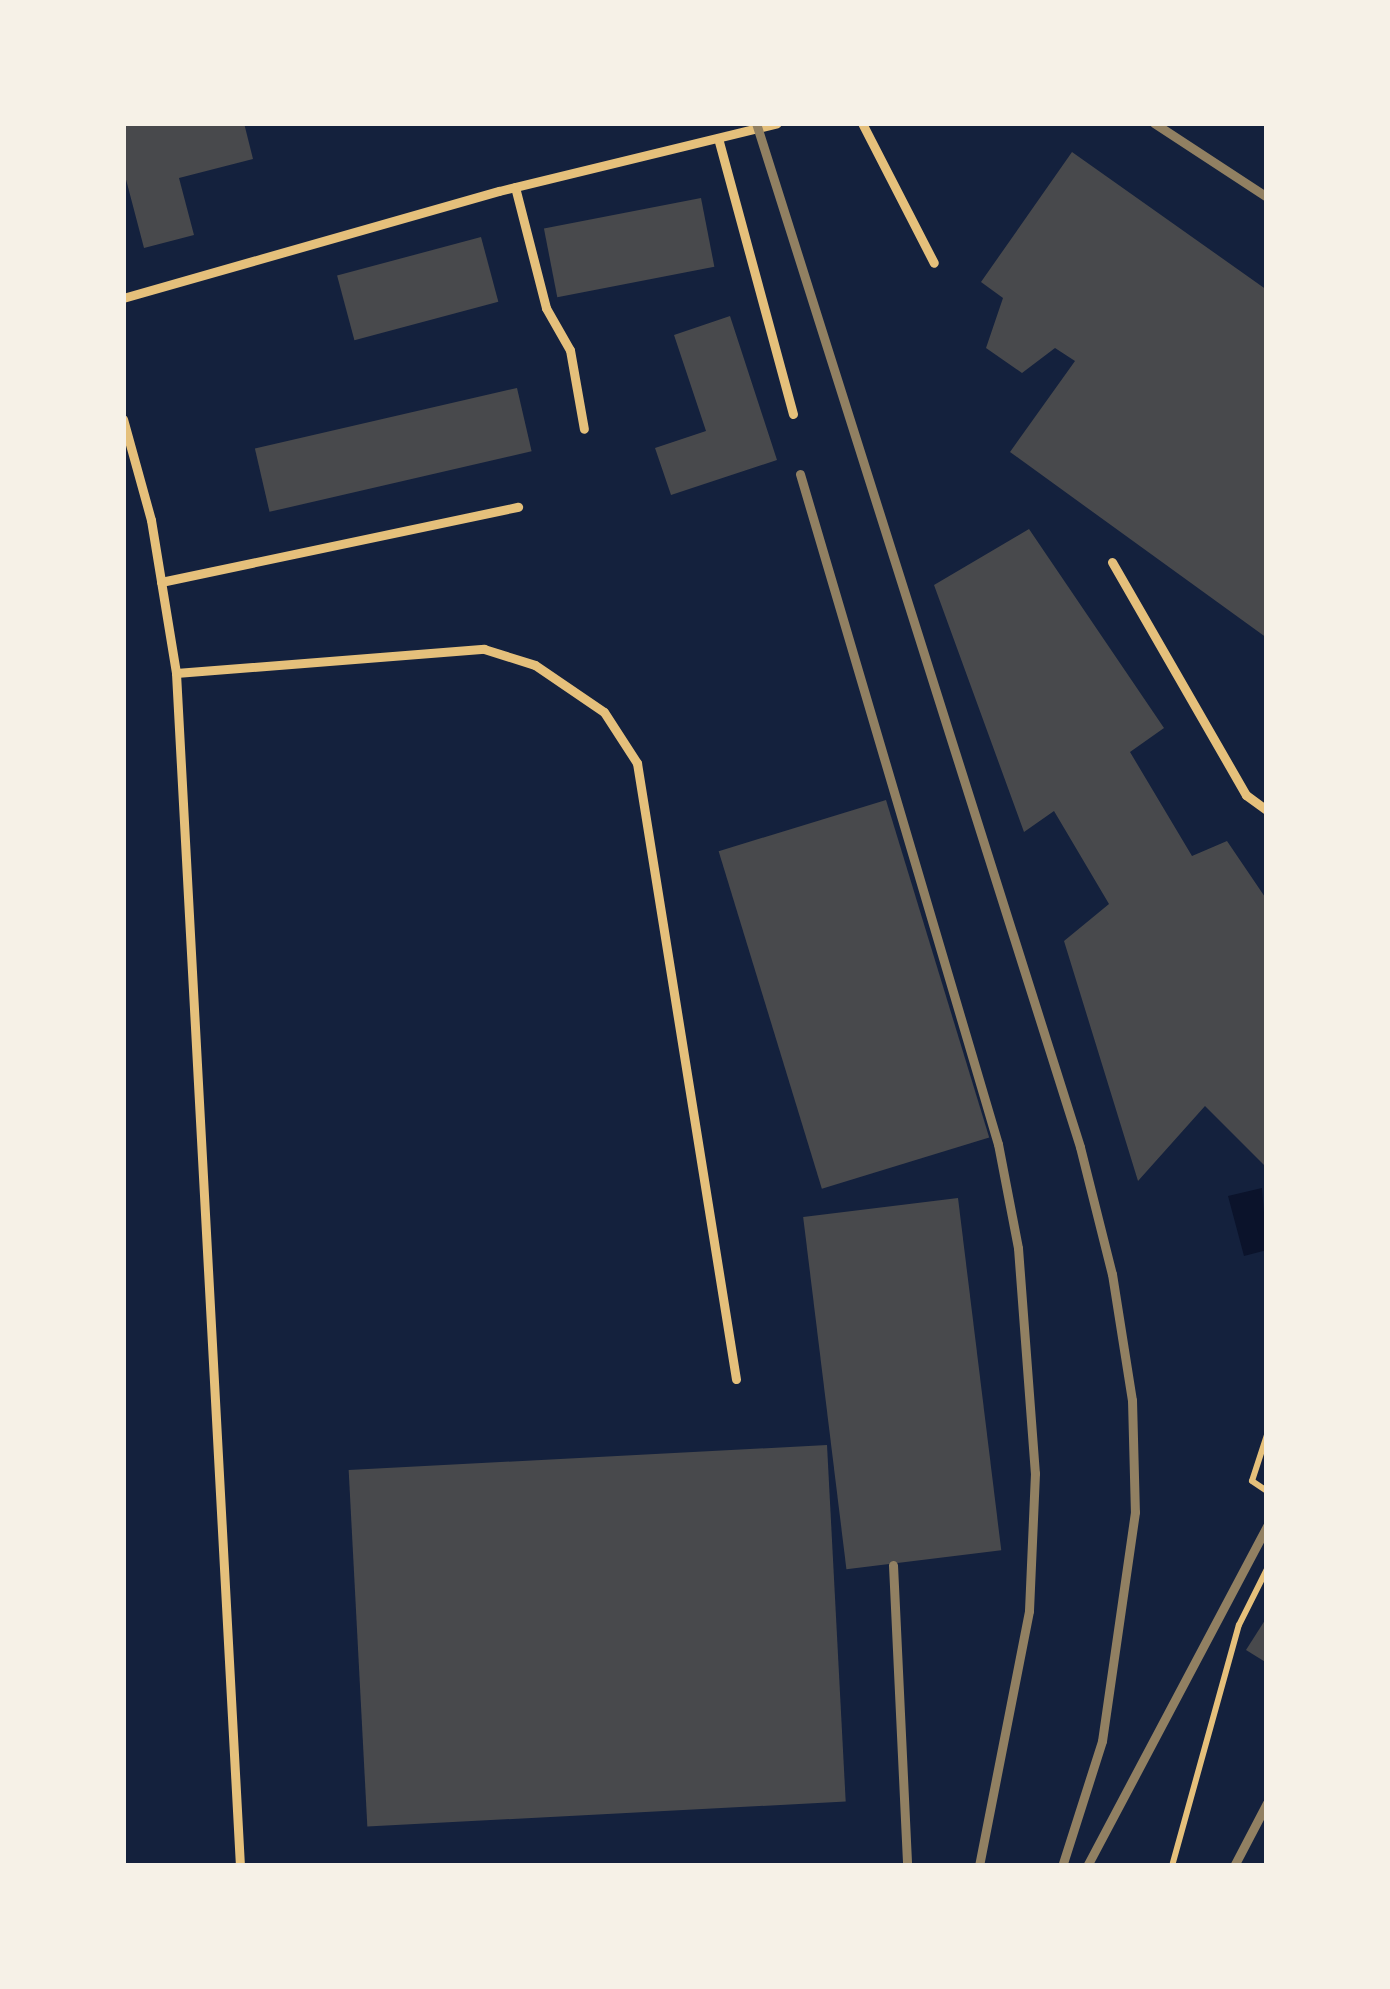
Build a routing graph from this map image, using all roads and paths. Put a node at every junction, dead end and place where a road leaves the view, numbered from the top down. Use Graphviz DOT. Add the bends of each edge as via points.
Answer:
graph roads {
  1 [pos="777,123"];
  2 [pos="862,123"];
  3 [pos="718,138"];
  4 [pos="515,187"];
  5 [pos="934,263"];
  6 [pos="123,298"];
  7 [pos="793,414"];
  8 [pos="123,419"];
  9 [pos="584,429"];
  10 [pos="518,507"];
  11 [pos="1112,562"];
  12 [pos="161,582"];
  13 [pos="176,673"];
  14 [pos="1267,810"];
  15 [pos="736,1379"];
  16 [pos="1267,1435"];
  17 [pos="1267,1491"];
  18 [pos="1267,1569"];
  19 [pos="240,1866"];
  20 [pos="1172,1866"];
  1 -- 3 [label="lane"];
  2 -- 5 [label="lane"];
  3 -- 4 [label="lane"];
  3 -- 7 [label="lane"];
  4 -- 6 [label="lane"];
  4 -- 9 [label="lane" via="546,308 570,350"];
  8 -- 12 [label="lane"];
  10 -- 12 [label="lane"];
  11 -- 14 [label="lane" via="1246,795"];
  12 -- 13 [label="lane"];
  13 -- 15 [label="lane" via="484,649 536,665 604,712 637,763"];
  13 -- 19 [label="lane"];
  16 -- 17 [label="path" via="1252,1481"];
  18 -- 20 [label="path" via="1239,1625"];
}
